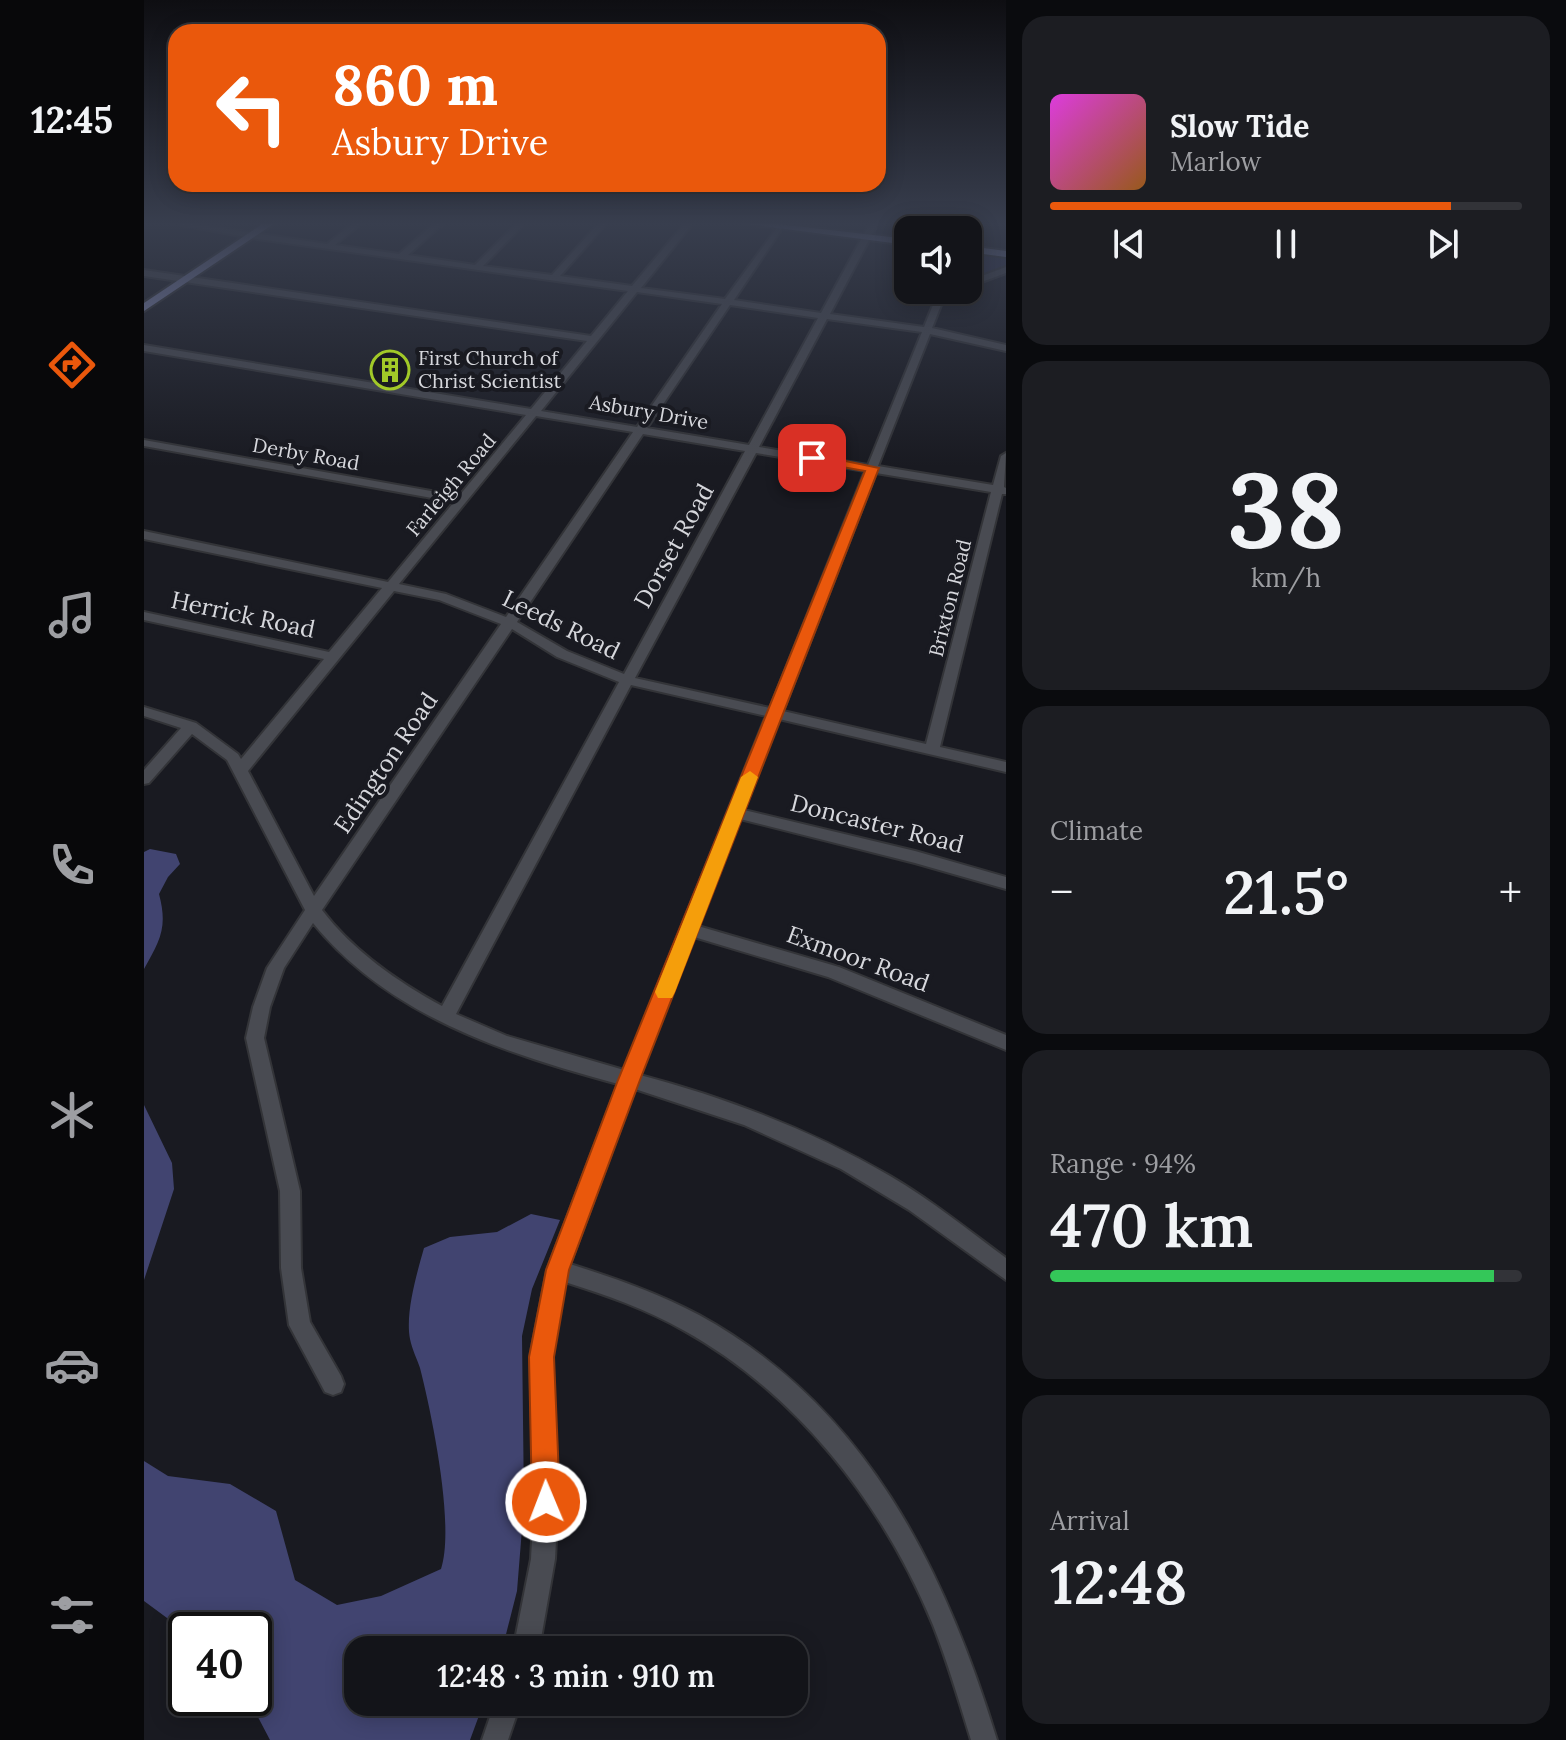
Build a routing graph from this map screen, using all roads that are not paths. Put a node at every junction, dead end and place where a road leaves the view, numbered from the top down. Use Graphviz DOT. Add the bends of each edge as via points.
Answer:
graph roads {
  1 [pos="358,304"];
  2 [pos="623,304"];
  3 [pos="727,304"];
  4 [pos="744,304"];
  5 [pos="830,304"];
  6 [pos="937,304"];
  7 [pos="824,315"];
  8 [pos="927,330"];
  9 [pos="594,339"];
  10 [pos="144,348"];
  11 [pos="1006,348"];
  12 [pos="535,411"];
  13 [pos="642,429"];
  14 [pos="144,443"];
  15 [pos="753,448"];
  16 [pos="1006,456"];
  17 [pos="872,468"];
  18 [pos="1002,490"];
  19 [pos="462,500"];
  20 [pos="144,535"];
  21 [pos="392,585"];
  22 [pos="144,616"];
  23 [pos="510,623"];
  24 [pos="333,657"];
  25 [pos="627,680"];
  26 [pos="144,711"];
  27 [pos="774,715"];
  28 [pos="191,726"];
  29 [pos="932,750"];
  30 [pos="1006,767"];
  31 [pos="240,770"];
  32 [pos="144,779"];
  33 [pos="736,813"];
  34 [pos="1006,883"];
  35 [pos="314,912"];
  36 [pos="690,930"];
  37 [pos="445,1018"];
  38 [pos="1006,1043"];
  39 [pos="629,1080"];
  40 [pos="557,1270"];
  41 [pos="1006,1270"];
  42 [pos="333,1384"];
  43 [pos="529,1636"];
  44 [pos="503,1716"];
  45 [pos="495,1740"];
  46 [pos="984,1740"];
  1 -- 9 [label="street"];
  2 -- 9 [label="street, Farleigh Road"];
  3 -- 13 [label="street, Edington Road"];
  4 -- 7 [label="street"];
  5 -- 7 [label="street, Dorset Road"];
  6 -- 8 [label="street"];
  7 -- 8 [label="street"];
  7 -- 15 [label="street, Dorset Road"];
  8 -- 11 [label="street"];
  8 -- 17 [label="street"];
  9 -- 12 [label="street, Farleigh Road"];
  10 -- 12 [label="street, Asbury Drive"];
  12 -- 13 [label="street, Asbury Drive"];
  12 -- 19 [label="street, Farleigh Road"];
  13 -- 15 [label="street, Asbury Drive"];
  13 -- 23 [label="street, Edington Road"];
  14 -- 19 [label="street, Derby Road"];
  15 -- 17 [label="street, Asbury Drive"];
  15 -- 25 [label="street, Dorset Road"];
  16 -- 18 [label="street, Brixton Road"];
  17 -- 18 [label="street, Asbury Drive"];
  17 -- 27 [label="street"];
  18 -- 29 [label="street, Brixton Road"];
  19 -- 21 [label="street, Farleigh Road"];
  20 -- 21 [label="street, Leeds Road"];
  21 -- 23 [label="street, Leeds Road"];
  21 -- 24 [label="street, Farleigh Road"];
  22 -- 24 [label="street, Herrick Road"];
  23 -- 25 [label="street, Leeds Road" via="562,654"];
  23 -- 35 [label="street, Edington Road"];
  24 -- 31 [label="street, Farleigh Road"];
  25 -- 27 [label="street, Leeds Road"];
  25 -- 37 [label="street, Dorset Road"];
  26 -- 28 [label="street"];
  27 -- 29 [label="street, Leeds Road"];
  27 -- 33 [label="street"];
  28 -- 31 [label="street" via="233,757"];
  28 -- 32 [label="street"];
  29 -- 30 [label="street, Leeds Road"];
  31 -- 35 [label="street"];
  33 -- 34 [label="street, Doncaster Road"];
  33 -- 36 [label="street"];
  35 -- 37 [label="street" via="327,931 397,991"];
  35 -- 42 [label="street, Edington Road" via="271,978 255,1038 290,1191 291,1268 300,1325"];
  36 -- 38 [label="street, Exmoor Road" via="833,972"];
  36 -- 39 [label="street"];
  37 -- 39 [label="street" via="506,1044"];
  39 -- 40 [label="street"];
  39 -- 41 [label="street" via="749,1118 868,1173"];
  40 -- 43 [label="street" via="541,1357 546,1502 543,1559"];
  40 -- 46 [label="street" via="647,1301 707,1331 799,1402 854,1461 924,1571 952,1637"];
  44 -- 45 [label="street"];
}
